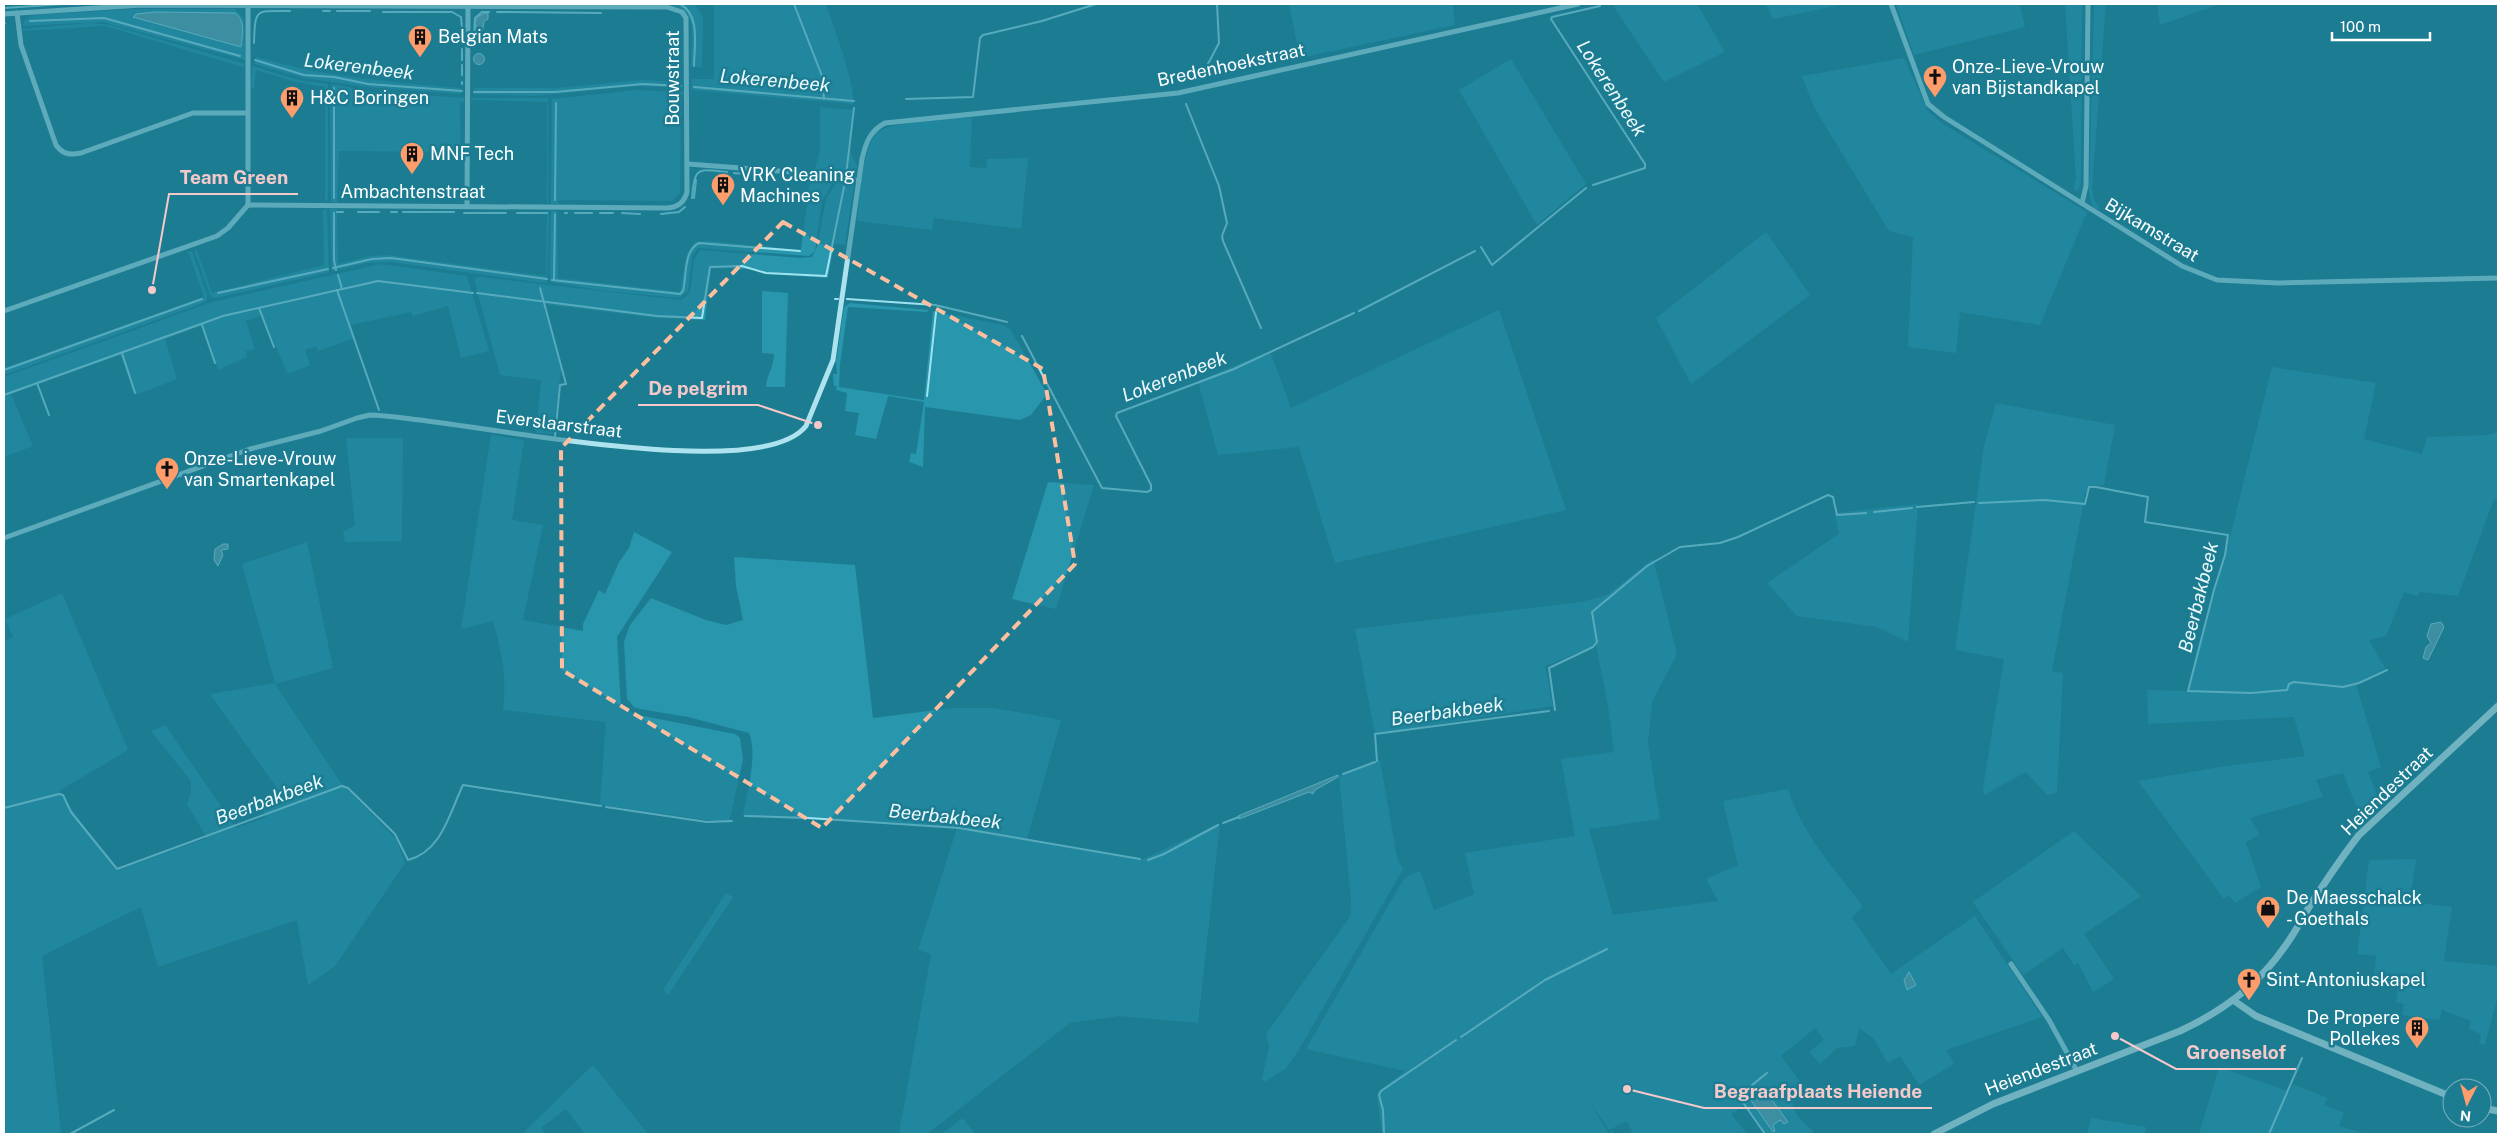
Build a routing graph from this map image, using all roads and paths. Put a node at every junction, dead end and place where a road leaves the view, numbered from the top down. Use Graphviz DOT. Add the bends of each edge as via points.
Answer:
graph roads {
  1 [pos="1578,4"];
  2 [pos="1891,4"];
  3 [pos="2088,4"];
  4 [pos="248,5"];
  5 [pos="468,6"];
  6 [pos="17,13"];
  7 [pos="4,14"];
  8 [pos="247,113"];
  9 [pos="885,123"];
  10 [pos="688,164"];
  11 [pos="858,181"];
  12 [pos="2082,203"];
  13 [pos="248,205"];
  14 [pos="467,206"];
  15 [pos="2498,278"];
  16 [pos="4,311"];
  17 [pos="4,538"];
  18 [pos="2498,706"];
  19 [pos="2011,964"];
  20 [pos="2233,1000"];
  21 [pos="2077,1071"];
  22 [pos="2442,1093"];
  23 [pos="1934,1134"];
  1 -- 9 [label="street, Bredenhoekstraat" via="1178,93"];
  2 -- 12 [label="street, Bijkamstraat" via="1928,104"];
  3 -- 12 [label="street" via="2086,186"];
  4 -- 5 [label="street, Bouwstraat"];
  4 -- 6 [label="street, Bouwstraat" via="142,5"];
  4 -- 8 [label="street"];
  5 -- 10 [label="street, Bouwstraat" via="667,7 682,12 688,25"];
  5 -- 14 [label="street"];
  6 -- 7 [label="street, Bouwstraat"];
  6 -- 8 [label="street" via="27,64 56,146 66,153 81,153 193,114"];
  8 -- 13 [label="street"];
  9 -- 11 [label="street, Everslaarstraat" via="870,136"];
  10 -- 11 [label="street" via="819,174"];
  10 -- 14 [label="street, Ambachtenstraat" via="685,198 673,208"];
  11 -- 17 [label="street, Everslaarstraat" via="833,360 806,426 796,435 741,450 672,452 370,415 250,449"];
  12 -- 15 [label="street, Bijkamstraat" via="2182,266 2218,280 2278,283"];
  13 -- 14 [label="street, Ambachtenstraat"];
  13 -- 16 [label="street" via="217,236"];
  18 -- 20 [label="main road, Heiendestraat" via="2359,835 2337,863 2284,949"];
  19 -- 21 [label="street" via="2049,1020"];
  20 -- 21 [label="main road, Heiendestraat" via="2180,1031"];
  20 -- 22 [label="main road" via="2256,1016"];
  21 -- 23 [label="main road, Heiendestraat" via="1971,1113"];
}
